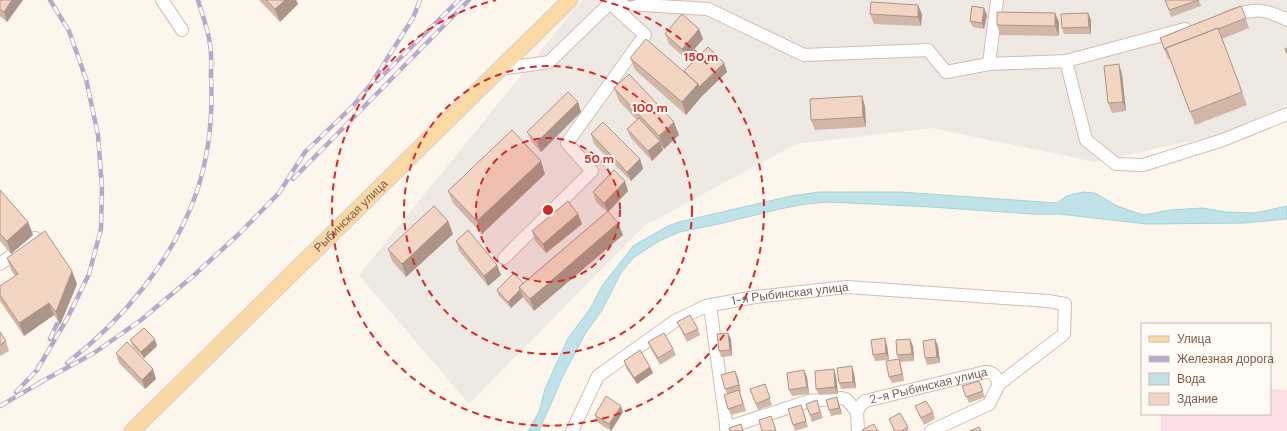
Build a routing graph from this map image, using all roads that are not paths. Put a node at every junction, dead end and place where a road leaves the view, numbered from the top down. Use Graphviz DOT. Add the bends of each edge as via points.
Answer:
graph roads {
  1 [pos="162,0"];
  2 [pos="570,0"];
  3 [pos="997,0"];
  4 [pos="610,3"];
  5 [pos="1215,20"];
  6 [pos="1287,20"];
  7 [pos="1193,27"];
  8 [pos="182,30"];
  9 [pos="1066,61"];
  10 [pos="989,64"];
  11 [pos="500,69"];
  12 [pos="1287,114"];
  13 [pos="35,238"];
  14 [pos="504,258"];
  15 [pos="0,264"];
  16 [pos="710,306"];
  17 [pos="999,384"];
  18 [pos="857,412"];
  19 [pos="727,430"];
  20 [pos="132,431"];
  21 [pos="572,431"];
  22 [pos="858,431"];
  23 [pos="932,431"];
  1 -- 8 [label="street"];
  2 -- 11 [label="main road, Рыбинская улица"];
  3 -- 10 [label="street"];
  4 -- 10 [label="street" via="708,9 804,55 928,50 946,72"];
  4 -- 11 [label="street" via="549,62"];
  4 -- 14 [label="street" via="645,34 567,143 592,172"];
  5 -- 6 [label="street" via="1252,10 1273,12"];
  7 -- 9 [label="street"];
  9 -- 10 [label="street"];
  9 -- 12 [label="street" via="1086,140 1116,164 1143,165 1223,140"];
  11 -- 20 [label="main road, Рыбинская улица"];
  13 -- 15 [label="street"];
  16 -- 17 [label="street, 1-я Рыбинская улица" via="755,297 847,287 1064,304 1064,334"];
  16 -- 19 [label="street"];
  16 -- 21 [label="street, 1-я Рыбинская улица" via="674,321 598,376"];
  17 -- 18 [label="street, 2-я Рыбинская улица" via="996,376 991,372 985,372 865,401"];
  17 -- 23 [label="street" via="989,404"];
  18 -- 19 [label="street, 2-я Рыбинская улица" via="842,398 809,401"];
  18 -- 22 [label="street, 2-я Рыбинская улица"];
}
